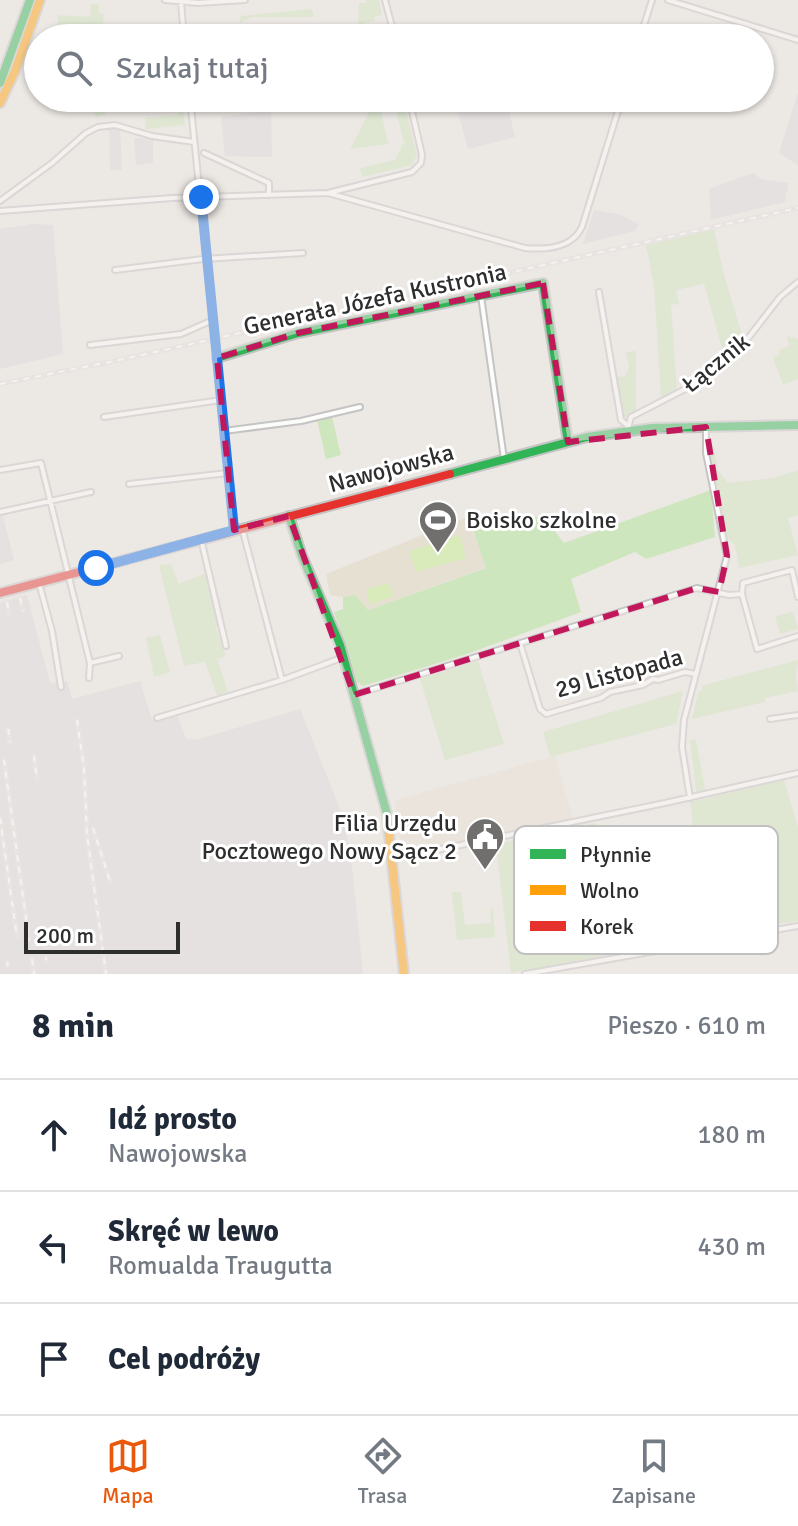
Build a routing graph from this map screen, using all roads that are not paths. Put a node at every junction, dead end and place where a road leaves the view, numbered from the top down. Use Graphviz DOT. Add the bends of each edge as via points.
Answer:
graph roads {
  1 [pos="30,0"];
  2 [pos="40,0"];
  3 [pos="165,0"];
  4 [pos="245,0"];
  5 [pos="385,0"];
  6 [pos="652,0"];
  7 [pos="668,0"];
  8 [pos="234,1"];
  9 [pos="181,2"];
  10 [pos="32,24"];
  11 [pos="183,24"];
  12 [pos="391,24"];
  13 [pos="644,24"];
  14 [pos="746,24"];
  15 [pos="774,33"];
  16 [pos="798,40"];
  17 [pos="24,45"];
  18 [pos="0,83"];
  19 [pos="0,103"];
  20 [pos="192,112"];
  21 [pos="412,112"];
  22 [pos="618,112"];
  23 [pos="196,143"];
  24 [pos="204,153"];
  25 [pos="328,193"];
  26 [pos="269,195"];
  27 [pos="201,197"];
  28 [pos="0,201"];
  29 [pos="0,211"];
  30 [pos="303,253"];
  31 [pos="206,258"];
  32 [pos="115,270"];
  33 [pos="798,282"];
  34 [pos="599,292"];
  35 [pos="481,296"];
  36 [pos="213,320"];
  37 [pos="90,345"];
  38 [pos="217,358"];
  39 [pos="221,400"];
  40 [pos="360,407"];
  41 [pos="104,417"];
  42 [pos="798,425"];
  43 [pos="706,427"];
  44 [pos="627,428"];
  45 [pos="224,431"];
  46 [pos="568,442"];
  47 [pos="504,459"];
  48 [pos="0,470"];
  49 [pos="228,473"];
  50 [pos="129,484"];
  51 [pos="91,492"];
  52 [pos="51,502"];
  53 [pos="0,512"];
  54 [pos="289,516"];
  55 [pos="238,529"];
  56 [pos="201,539"];
  57 [pos="69,575"];
  58 [pos="39,583"];
  59 [pos="719,592"];
  60 [pos="0,593"];
  61 [pos="742,594"];
  62 [pos="798,597"];
  63 [pos="798,636"];
  64 [pos="520,643"];
  65 [pos="226,646"];
  66 [pos="119,656"];
  67 [pos="344,657"];
  68 [pos="90,663"];
  69 [pos="696,674"];
  70 [pos="89,678"];
  71 [pos="282,680"];
  72 [pos="61,687"];
  73 [pos="354,695"];
  74 [pos="798,715"];
  75 [pos="157,718"];
  76 [pos="770,719"];
  77 [pos="798,773"];
  78 [pos="690,798"];
  79 [pos="554,826"];
  80 [pos="514,834"];
  81 [pos="393,859"];
  82 [pos="798,926"];
  83 [pos="778,930"];
  84 [pos="639,954"];
  85 [pos="404,974"];
  86 [pos="525,974"];
  1 -- 18 [label="street"];
  2 -- 10 [label="street"];
  3 -- 9 [label="street"];
  4 -- 8 [label="street"];
  5 -- 12 [label="street"];
  6 -- 13 [label="street"];
  7 -- 14 [label="street"];
  8 -- 9 [label="street"];
  9 -- 11 [label="street"];
  15 -- 16 [label="street"];
  17 -- 19 [label="street"];
  20 -- 23 [label="street"];
  21 -- 25 [label="street" via="421,163 412,172"];
  22 -- 25 [label="street" via="579,234 548,249 525,248"];
  23 -- 27 [label="street"];
  23 -- 28 [label="street" via="115,125 98,127"];
  24 -- 26 [label="street" via="269,183"];
  25 -- 26 [label="street"];
  26 -- 27 [label="street"];
  27 -- 29 [label="street"];
  27 -- 31 [label="street"];
  30 -- 31 [label="street"];
  31 -- 32 [label="street"];
  31 -- 36 [label="street"];
  33 -- 44 [label="street, Łącznik" via="749,337 693,385 631,417"];
  34 -- 44 [label="street" via="621,420"];
  35 -- 38 [label="street, Generała Józefa Kustronia" via="298,333"];
  35 -- 46 [label="street, Generała Józefa Kustronia" via="543,283"];
  35 -- 47 [label="street"];
  36 -- 37 [label="street" via="181,334"];
  36 -- 38 [label="street"];
  38 -- 39 [label="street"];
  39 -- 41 [label="street"];
  39 -- 45 [label="street"];
  40 -- 45 [label="street"];
  42 -- 43 [label="street, Nawojowska"];
  43 -- 44 [label="street, Nawojowska"];
  43 -- 59 [label="street, 29 Listopada" via="706,453 727,556"];
  44 -- 46 [label="street, Nawojowska"];
  45 -- 49 [label="street"];
  46 -- 47 [label="street, Nawojowska"];
  47 -- 54 [label="street, Nawojowska"];
  48 -- 52 [label="street" via="41,463"];
  49 -- 50 [label="street"];
  49 -- 55 [label="street"];
  51 -- 52 [label="street"];
  52 -- 53 [label="street"];
  52 -- 57 [label="street"];
  54 -- 55 [label="street, Nawojowska"];
  54 -- 67 [label="street"];
  55 -- 56 [label="street, Nawojowska"];
  55 -- 71 [label="street"];
  56 -- 57 [label="street, Nawojowska"];
  56 -- 65 [label="street"];
  57 -- 58 [label="street, Nawojowska"];
  57 -- 68 [label="street"];
  58 -- 60 [label="street, Nawojowska"];
  58 -- 72 [label="street"];
  59 -- 61 [label="street"];
  59 -- 64 [label="street" via="697,588"];
  59 -- 69 [label="street, 29 Listopada"];
  61 -- 62 [label="street" via="743,583 792,570"];
  61 -- 63 [label="street" via="757,649"];
  64 -- 69 [label="street, 29 Listopada" via="546,714 653,679"];
  64 -- 73 [label="street"];
  66 -- 68 [label="street"];
  67 -- 71 [label="street"];
  67 -- 73 [label="street"];
  68 -- 70 [label="street"];
  69 -- 78 [label="street" via="682,732"];
  71 -- 75 [label="street"];
  73 -- 81 [label="street" via="387,814"];
  74 -- 76 [label="street"];
  77 -- 78 [label="street"];
  78 -- 79 [label="street"];
  80 -- 81 [label="street"];
  81 -- 85 [label="street"];
  82 -- 83 [label="street"];
  84 -- 86 [label="street"];
}
